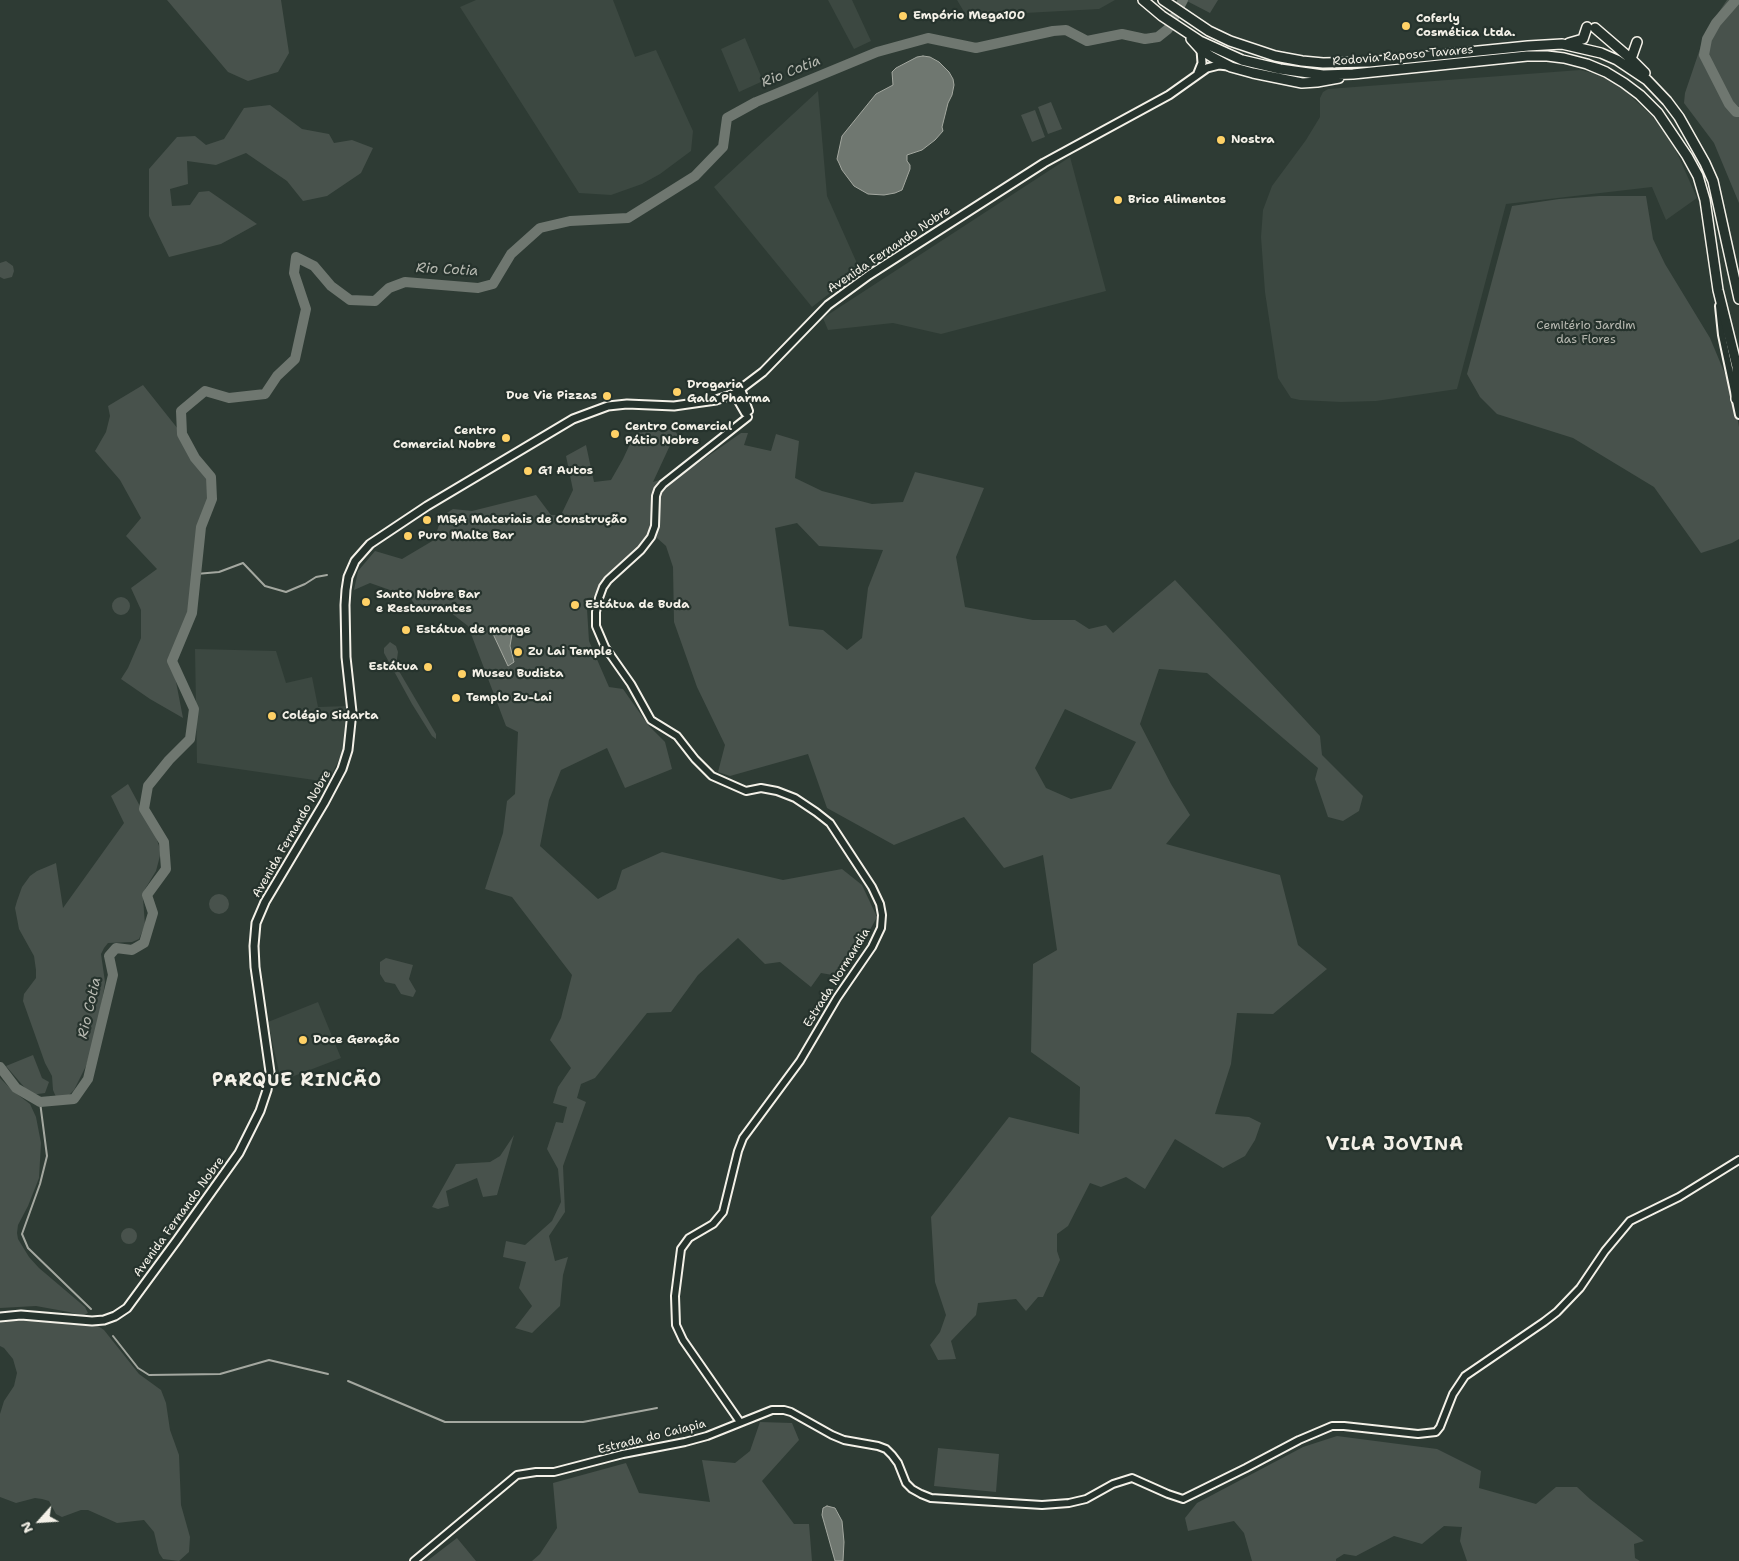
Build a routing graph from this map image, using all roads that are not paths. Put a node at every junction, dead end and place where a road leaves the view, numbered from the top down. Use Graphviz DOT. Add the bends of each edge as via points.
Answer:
graph roads {
  1 [pos="1143,0"];
  2 [pos="1165,2"];
  3 [pos="1183,31"];
  4 [pos="1637,42"];
  5 [pos="1562,44"];
  6 [pos="1201,50"];
  7 [pos="1631,58"];
  8 [pos="1231,67"];
  9 [pos="1197,74"];
  10 [pos="1353,74"];
  11 [pos="1667,101"];
  12 [pos="1718,290"];
  13 [pos="1739,299"];
  14 [pos="1738,372"];
  15 [pos="741,389"];
  16 [pos="734,394"];
  17 [pos="1736,399"];
  18 [pos="747,414"];
  19 [pos="1739,415"];
  20 [pos="1739,1160"];
  21 [pos="0,1317"];
  22 [pos="740,1422"];
  23 [pos="414,1561"];
  1 -- 3 [label="highway, Rodovia Raposo Tavares"];
  2 -- 5 [label="highway, Rodovia Raposo Tavares" via="1209,31 1254,50 1322,63 1369,62"];
  3 -- 6 [label="highway"];
  3 -- 10 [label="highway, Rodovia Raposo Tavares" via="1220,51 1261,65 1308,73"];
  4 -- 7 [label="highway"];
  5 -- 7 [label="highway" via="1583,39 1591,28"];
  5 -- 11 [label="highway, Rodovia Raposo Tavares" via="1617,60 1647,80"];
  6 -- 8 [label="highway"];
  6 -- 9 [label="main road" via="1202,64"];
  7 -- 11 [label="highway"];
  8 -- 9 [label="main road, Avenida Fernando Nobre" via="1213,66"];
  8 -- 10 [label="highway" via="1302,83 1328,81"];
  9 -- 15 [label="main road, Avenida Fernando Nobre" via="1169,95 1044,163 869,275 828,305 763,372"];
  10 -- 12 [label="highway, Rodovia Raposo Tavares" via="1527,56 1564,58 1606,72 1640,95 1658,113 1698,176 1705,200"];
  11 -- 13 [label="highway, Rodovia Raposo Tavares" via="1680,117 1713,181"];
  12 -- 14 [label="highway, Rodovia Raposo Tavares"];
  12 -- 17 [label="street" via="1720,324"];
  14 -- 17 [label="highway, Rodovia Raposo Tavares"];
  15 -- 16 [label="main road, Avenida Fernando Nobre"];
  15 -- 18 [label="street"];
  16 -- 18 [label="street"];
  16 -- 21 [label="main road, Avenida Fernando Nobre" via="674,406 608,406 573,419 389,530 355,561 348,577 345,605 346,657 352,698 348,750 324,803 265,902 256,923 255,967 270,1072 260,1111 239,1153 127,1308 116,1316 98,1320 21,1314"];
  17 -- 19 [label="street"];
  18 -- 22 [label="street, Estrada Normandia" via="658,490 656,526 652,537 608,580 596,612 596,626 604,647 632,684 651,720 677,736 712,776 746,791 761,788 795,798 830,823 872,887 882,915 881,928 872,946 800,1061 743,1138 723,1212 713,1224 689,1238 681,1249 675,1296 676,1325"];
  20 -- 22 [label="street, Estrada do Caiapia" via="1679,1197 1630,1221 1580,1288 1557,1312 1465,1376 1452,1394 1436,1432 1418,1434 1332,1426 1183,1498 1132,1478 1086,1499 1042,1505 931,1498 912,1489 892,1455 878,1446 838,1438 784,1410 763,1412"];
  22 -- 23 [label="street, Estrada do Caiapia" via="685,1442 554,1472 517,1475"];
}
